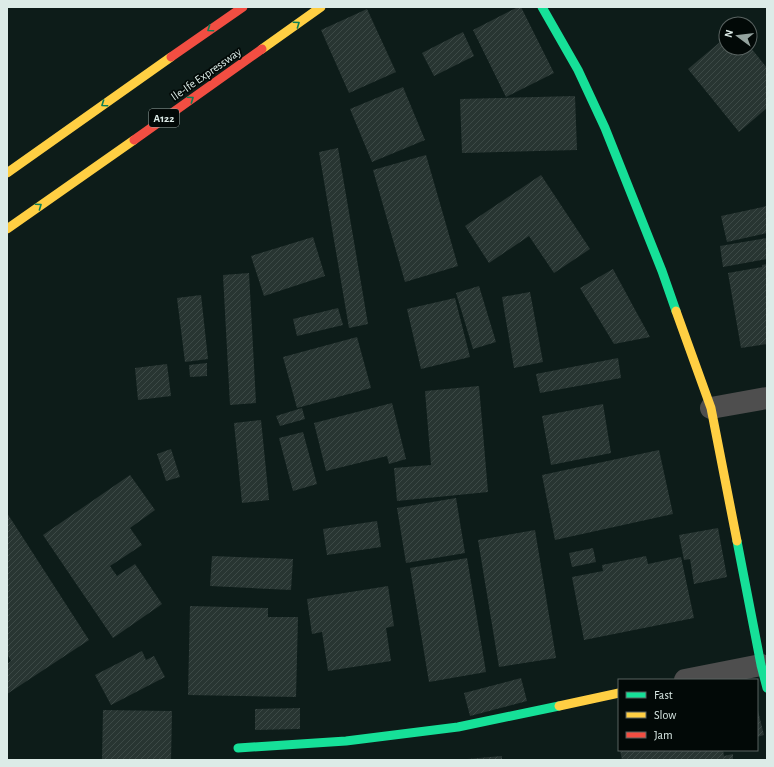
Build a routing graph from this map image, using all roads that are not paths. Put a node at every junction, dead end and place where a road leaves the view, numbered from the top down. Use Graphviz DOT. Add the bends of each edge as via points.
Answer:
graph roads {
  1 [pos="243,7"];
  2 [pos="321,7"];
  3 [pos="542,7"];
  4 [pos="7,173"];
  5 [pos="7,228"];
  6 [pos="767,398"];
  7 [pos="711,408"];
  8 [pos="761,665"];
  9 [pos="690,679"];
  10 [pos="767,688"];
  11 [pos="618,693"];
  12 [pos="238,748"];
  1 -- 4 [label="main road, one-way"];
  5 -- 2 [label="main road, Ile-Ife Expressway / A122, one-way"];
  3 -- 7 [label="main road" via="578,70 614,150 662,271"];
  6 -- 7 [label="street"];
  7 -- 8 [label="main road"];
  8 -- 9 [label="street"];
  8 -- 10 [label="main road"];
  11 -- 12 [label="main road" via="458,727 346,741"];
}
